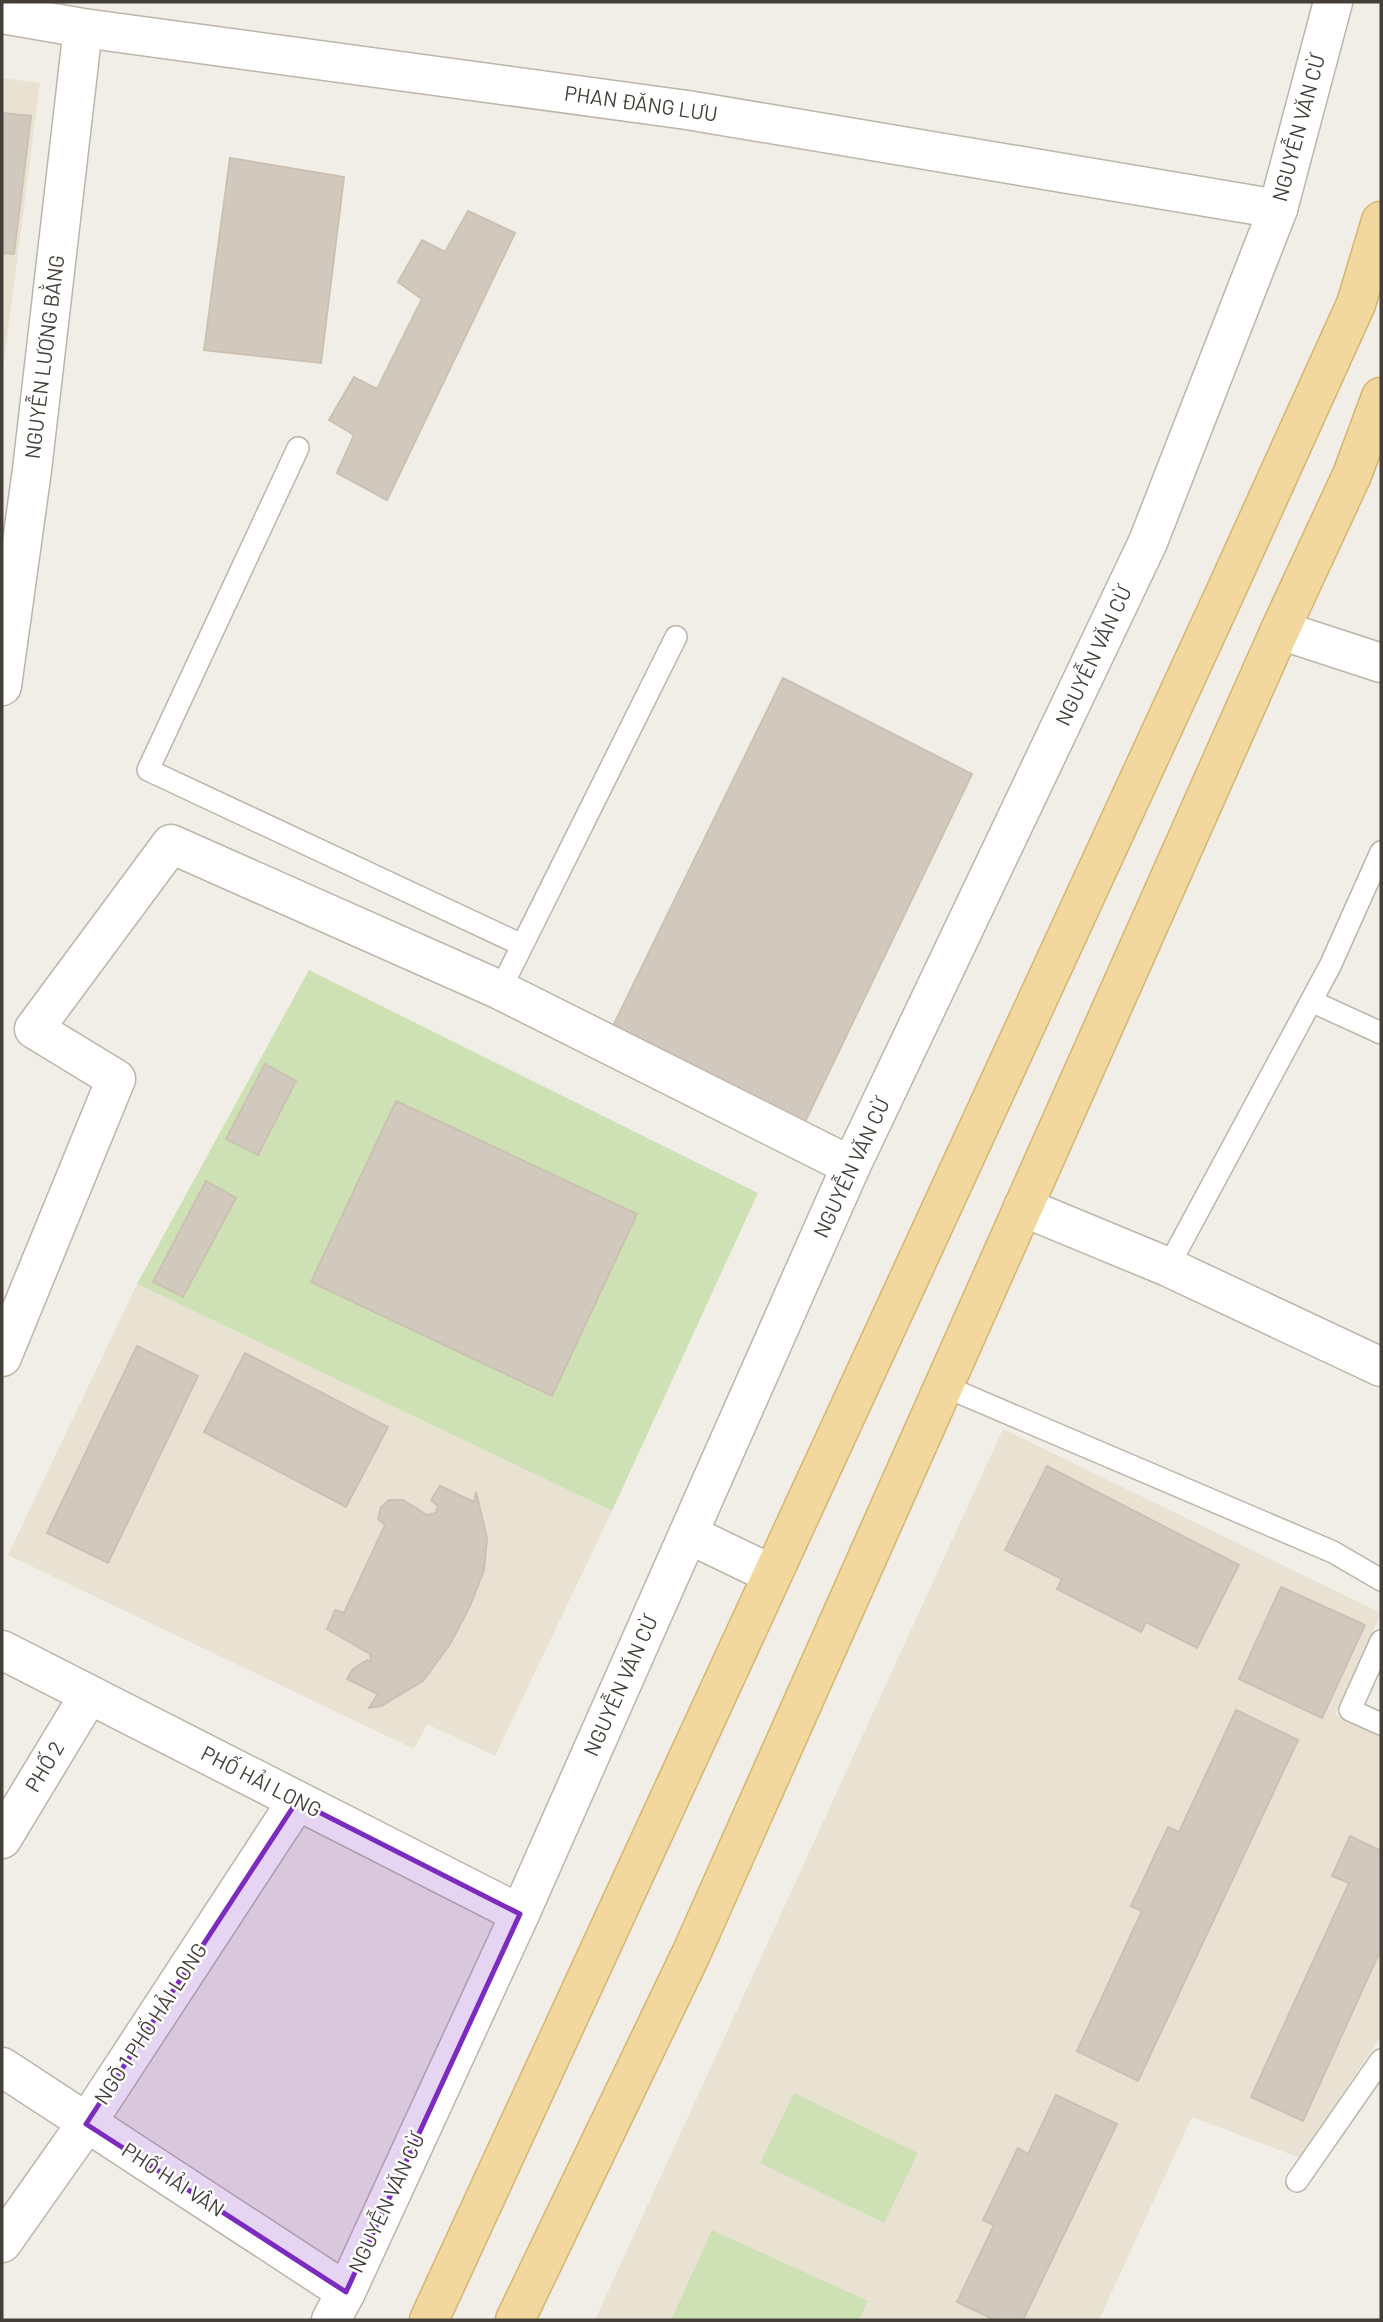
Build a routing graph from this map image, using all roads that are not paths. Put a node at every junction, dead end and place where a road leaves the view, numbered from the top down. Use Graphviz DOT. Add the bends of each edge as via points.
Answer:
graph roads {
  1 [pos="1333,2"];
  2 [pos="2,14"];
  3 [pos="83,27"];
  4 [pos="1278,209"];
  5 [pos="1381,221"];
  6 [pos="1381,397"];
  7 [pos="298,449"];
  8 [pos="1280,629"];
  9 [pos="677,637"];
  10 [pos="1381,663"];
  11 [pos="2,686"];
  12 [pos="1381,852"];
  13 [pos="522,945"];
  14 [pos="500,990"];
  15 [pos="1311,1001"];
  16 [pos="1381,1033"];
  17 [pos="852,1166"];
  18 [pos="1023,1207"];
  19 [pos="1168,1267"];
  20 [pos="2,1357"];
  21 [pos="1381,1367"];
  22 [pos="944,1386"];
  23 [pos="688,1534"];
  24 [pos="771,1574"];
  25 [pos="1381,1580"];
  26 [pos="1381,1641"];
  27 [pos="2,1650"];
  28 [pos="89,1695"];
  29 [pos="1381,1724"];
  30 [pos="297,1801"];
  31 [pos="2,1839"];
  32 [pos="520,1914"];
  33 [pos="1381,2060"];
  34 [pos="2,2067"];
  35 [pos="86,2124"];
  36 [pos="1297,2181"];
  37 [pos="2,2243"];
  38 [pos="338,2306"];
  39 [pos="429,2320"];
  40 [pos="515,2320"];
  1 -- 4 [label="street, NGUYỄN VĂN CỪ"];
  2 -- 3 [label="street, PHAN ĐĂNG LƯU"];
  3 -- 4 [label="street, PHAN ĐĂNG LƯU" via="687,110"];
  3 -- 11 [label="street, NGUYỄN LƯƠNG BẰNG"];
  4 -- 17 [label="street, NGUYỄN VĂN CỪ" via="1148,542"];
  5 -- 24 [label="main road" via="1356,304"];
  6 -- 8 [label="main road" via="1352,475"];
  7 -- 13 [label="lane" via="148,770"];
  8 -- 10 [label="street"];
  8 -- 18 [label="main road"];
  9 -- 13 [label="lane"];
  12 -- 15 [label="lane"];
  13 -- 14 [label="lane"];
  14 -- 17 [label="street"];
  14 -- 20 [label="street" via="172,844 34,1029 116,1079"];
  15 -- 16 [label="lane"];
  15 -- 19 [label="lane"];
  17 -- 23 [label="street, NGUYỄN VĂN CỪ"];
  18 -- 19 [label="street"];
  18 -- 22 [label="main road"];
  19 -- 21 [label="street"];
  22 -- 25 [label="lane" via="1333,1552"];
  22 -- 40 [label="main road" via="691,1954"];
  23 -- 24 [label="street"];
  23 -- 32 [label="street, NGUYỄN VĂN CỪ"];
  24 -- 39 [label="main road"];
  26 -- 29 [label="lane" via="1350,1710"];
  27 -- 28 [label="street, PHỐ HẢI LONG"];
  28 -- 30 [label="street, PHỐ HẢI LONG"];
  28 -- 31 [label="street, PHỐ 2"];
  30 -- 32 [label="street, PHỐ HẢI LONG"];
  30 -- 35 [label="street, NGÕ 1 PHỐ HẢI LONG"];
  32 -- 38 [label="street, NGUYỄN VĂN CỪ"];
  33 -- 36 [label="lane"];
  34 -- 35 [label="street, PHỐ HẢI VÂN"];
  35 -- 37 [label="street, NGÕ 1 PHỐ HẢI LONG"];
  35 -- 38 [label="street, PHỐ HẢI VÂN"];
}
